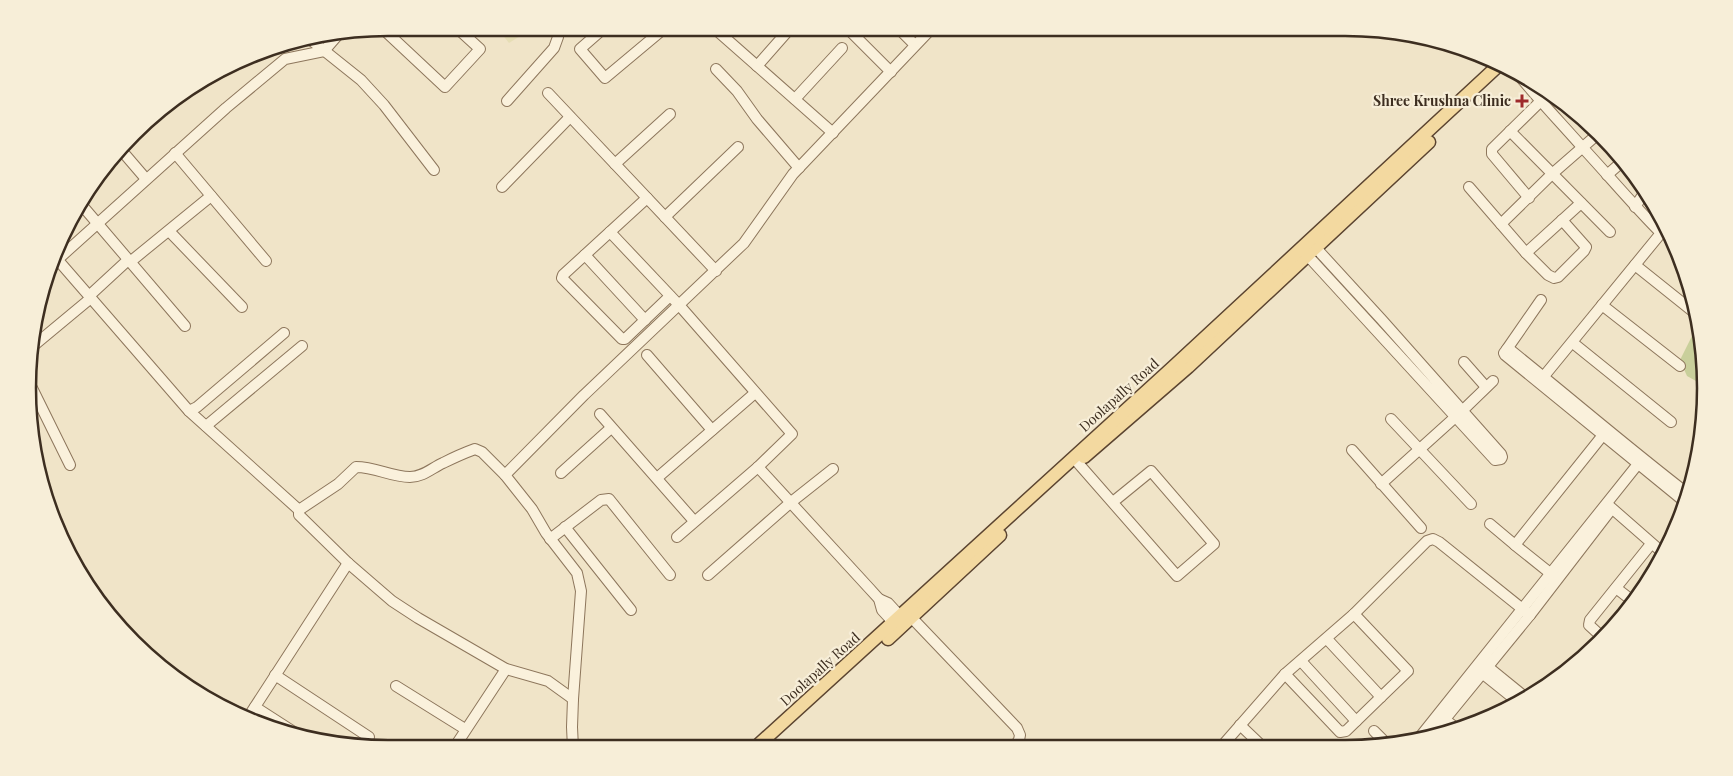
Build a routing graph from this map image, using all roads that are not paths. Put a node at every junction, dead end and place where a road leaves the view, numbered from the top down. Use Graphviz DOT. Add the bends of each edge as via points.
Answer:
graph roads {
  1 [pos="391,36"];
  2 [pos="465,36"];
  3 [pos="558,36"];
  4 [pos="595,36"];
  5 [pos="655,36"];
  6 [pos="725,36"];
  7 [pos="784,36"];
  8 [pos="855,36"];
  9 [pos="906,36"];
  10 [pos="924,36"];
  11 [pos="333,41"];
  12 [pos="315,44"];
  13 [pos="916,45"];
  14 [pos="842,48"];
  15 [pos="324,51"];
  16 [pos="757,66"];
  17 [pos="716,69"];
  18 [pos="1494,70"];
  19 [pos="891,72"];
  20 [pos="1502,74"];
  21 [pos="1528,88"];
  22 [pos="548,93"];
  23 [pos="1543,98"];
  24 [pos="795,99"];
  25 [pos="507,100"];
  26 [pos="1539,102"];
  27 [pos="670,114"];
  28 [pos="570,116"];
  29 [pos="1510,131"];
  30 [pos="833,133"];
  31 [pos="1593,138"];
  32 [pos="738,146"];
  33 [pos="1583,147"];
  34 [pos="175,153"];
  35 [pos="125,155"];
  36 [pos="615,164"];
  37 [pos="1617,166"];
  38 [pos="799,168"];
  39 [pos="434,170"];
  40 [pos="1552,174"];
  41 [pos="1607,175"];
  42 [pos="146,179"];
  43 [pos="502,186"];
  44 [pos="1470,187"];
  45 [pos="211,196"];
  46 [pos="647,198"];
  47 [pos="1529,198"];
  48 [pos="1641,198"];
  49 [pos="1581,203"];
  50 [pos="1635,207"];
  51 [pos="85,208"];
  52 [pos="665,217"];
  53 [pos="1562,220"];
  54 [pos="98,223"];
  55 [pos="1501,224"];
  56 [pos="1656,224"];
  57 [pos="169,230"];
  58 [pos="610,232"];
  59 [pos="1610,232"];
  60 [pos="1661,233"];
  61 [pos="1312,252"];
  62 [pos="1526,253"];
  63 [pos="62,255"];
  64 [pos="585,255"];
  65 [pos="129,261"];
  66 [pos="266,261"];
  67 [pos="59,263"];
  68 [pos="1635,265"];
  69 [pos="716,271"];
  70 [pos="670,296"];
  71 [pos="90,297"];
  72 [pos="1541,300"];
  73 [pos="1250,302"];
  74 [pos="1367,304"];
  75 [pos="679,305"];
  76 [pos="1602,305"];
  77 [pos="242,307"];
  78 [pos="1687,307"];
  79 [pos="1358,312"];
  80 [pos="645,320"];
  81 [pos="184,326"];
  82 [pos="284,333"];
  83 [pos="39,341"];
  84 [pos="1572,343"];
  85 [pos="302,346"];
  86 [pos="647,355"];
  87 [pos="1464,362"];
  88 [pos="1680,366"];
  89 [pos="1427,371"];
  90 [pos="1419,378"];
  91 [pos="1542,379"];
  92 [pos="755,393"];
  93 [pos="36,397"];
  94 [pos="189,411"];
  95 [pos="600,414"];
  96 [pos="1459,415"];
  97 [pos="1391,419"];
  98 [pos="1671,422"];
  99 [pos="206,426"];
  100 [pos="611,428"];
  101 [pos="712,430"];
  102 [pos="1606,433"];
  103 [pos="1352,450"];
  104 [pos="1419,450"];
  105 [pos="1078,462"];
  106 [pos="1643,463"];
  107 [pos="70,465"];
  108 [pos="758,467"];
  109 [pos="834,469"];
  110 [pos="561,473"];
  111 [pos="505,474"];
  112 [pos="656,478"];
  113 [pos="1381,484"];
  114 [pos="1682,490"];
  115 [pos="1679,497"];
  116 [pos="790,502"];
  117 [pos="1113,502"];
  118 [pos="1471,504"];
  119 [pos="1610,506"];
  120 [pos="298,510"];
  121 [pos="694,521"];
  122 [pos="1490,524"];
  123 [pos="565,528"];
  124 [pos="1421,528"];
  125 [pos="677,537"];
  126 [pos="550,539"];
  127 [pos="1515,544"];
  128 [pos="1651,544"];
  129 [pos="1657,549"];
  130 [pos="348,563"];
  131 [pos="670,575"];
  132 [pos="708,575"];
  133 [pos="1554,576"];
  134 [pos="1616,588"];
  135 [pos="1627,597"];
  136 [pos="631,610"];
  137 [pos="1526,612"];
  138 [pos="1354,614"];
  139 [pos="901,618"];
  140 [pos="1597,633"];
  141 [pos="1326,639"];
  142 [pos="1301,660"];
  143 [pos="1482,667"];
  144 [pos="506,669"];
  145 [pos="1285,674"];
  146 [pos="275,675"];
  147 [pos="396,686"];
  148 [pos="1520,694"];
  149 [pos="1381,697"];
  150 [pos="1512,697"];
  151 [pos="572,699"];
  152 [pos="255,707"];
  153 [pos="251,712"];
  154 [pos="1442,717"];
  155 [pos="1356,721"];
  156 [pos="278,722"];
  157 [pos="1450,723"];
  158 [pos="1240,725"];
  159 [pos="1436,728"];
  160 [pos="465,729"];
  161 [pos="1428,730"];
  162 [pos="1374,731"];
  163 [pos="369,737"];
  164 [pos="1381,738"];
  165 [pos="459,740"];
  166 [pos="573,740"];
  167 [pos="764,740"];
  168 [pos="776,740"];
  169 [pos="1019,740"];
  170 [pos="1227,740"];
  171 [pos="1256,740"];
  1 -- 2 [label="street" via="445,86 480,49"];
  3 -- 25 [label="street" via="554,48"];
  4 -- 5 [label="street" via="580,49 605,78"];
  6 -- 16 [label="street"];
  7 -- 16 [label="street"];
  8 -- 19 [label="street"];
  9 -- 13 [label="street"];
  10 -- 13 [label="street"];
  11 -- 15 [label="street"];
  12 -- 15 [label="street"];
  13 -- 19 [label="street"];
  14 -- 24 [label="street"];
  15 -- 34 [label="street" via="285,59"];
  15 -- 39 [label="street" via="378,98"];
  16 -- 24 [label="street"];
  17 -- 38 [label="street"];
  18 -- 73 [label="main road, Doolapally Road"];
  19 -- 30 [label="street"];
  20 -- 61 [label="main road, Doolapally Road"];
  21 -- 26 [label="street"];
  22 -- 28 [label="street"];
  23 -- 26 [label="street"];
  24 -- 30 [label="street"];
  26 -- 29 [label="street"];
  26 -- 33 [label="street"];
  27 -- 36 [label="street"];
  28 -- 36 [label="street"];
  28 -- 43 [label="street"];
  29 -- 40 [label="street"];
  29 -- 47 [label="street" via="1491,153"];
  30 -- 38 [label="street"];
  31 -- 33 [label="street"];
  32 -- 52 [label="street"];
  33 -- 40 [label="street"];
  33 -- 41 [label="street"];
  34 -- 42 [label="street"];
  34 -- 45 [label="street"];
  35 -- 42 [label="street"];
  36 -- 46 [label="street"];
  37 -- 41 [label="street"];
  38 -- 69 [label="street" via="744,243"];
  40 -- 47 [label="street"];
  40 -- 49 [label="street"];
  41 -- 50 [label="street"];
  42 -- 54 [label="street"];
  44 -- 55 [label="street"];
  45 -- 57 [label="street"];
  45 -- 66 [label="street"];
  46 -- 52 [label="street"];
  46 -- 58 [label="street"];
  47 -- 55 [label="street"];
  48 -- 50 [label="street"];
  49 -- 53 [label="street"];
  49 -- 59 [label="street"];
  50 -- 56 [label="street"];
  51 -- 54 [label="street"];
  52 -- 69 [label="street"];
  53 -- 62 [label="street"];
  53 -- 62 [label="street" via="1586,247 1558,277 1548,275"];
  54 -- 63 [label="street"];
  54 -- 65 [label="street"];
  55 -- 62 [label="street"];
  57 -- 65 [label="street"];
  57 -- 77 [label="street"];
  58 -- 64 [label="street"];
  58 -- 70 [label="street"];
  60 -- 68 [label="street"];
  61 -- 73 [label="main road, Doolapally Road"];
  61 -- 74 [label="street"];
  61 -- 79 [label="street"];
  64 -- 80 [label="street"];
  64 -- 80 [label="street" via="562,278 622,339"];
  65 -- 71 [label="street"];
  65 -- 81 [label="street"];
  67 -- 71 [label="street"];
  68 -- 76 [label="street"];
  68 -- 78 [label="street"];
  69 -- 75 [label="street"];
  70 -- 75 [label="street"];
  70 -- 80 [label="street"];
  71 -- 83 [label="street"];
  71 -- 94 [label="street"];
  72 -- 91 [label="street" via="1504,354"];
  73 -- 105 [label="main road, Doolapally Road" via="1188,367"];
  73 -- 139 [label="main road, Doolapally Road"];
  74 -- 79 [label="street"];
  74 -- 89 [label="street"];
  75 -- 92 [label="street"];
  75 -- 111 [label="street"];
  76 -- 84 [label="street"];
  76 -- 88 [label="street"];
  79 -- 90 [label="street"];
  82 -- 94 [label="street"];
  84 -- 91 [label="street"];
  84 -- 98 [label="street"];
  85 -- 99 [label="street"];
  86 -- 101 [label="street"];
  87 -- 96 [label="street" via="1490,384"];
  89 -- 90 [label="street"];
  89 -- 96 [label="street"];
  90 -- 96 [label="street"];
  91 -- 102 [label="street"];
  92 -- 101 [label="street"];
  92 -- 108 [label="street" via="792,434"];
  93 -- 107 [label="street"];
  94 -- 99 [label="street"];
  95 -- 100 [label="street"];
  96 -- 96 [label="street" via="1501,454 1501,459 1495,460"];
  96 -- 104 [label="street"];
  97 -- 104 [label="street"];
  99 -- 120 [label="street"];
  100 -- 110 [label="street"];
  100 -- 112 [label="street"];
  101 -- 112 [label="street"];
  102 -- 106 [label="street"];
  102 -- 127 [label="street"];
  103 -- 113 [label="street"];
  104 -- 113 [label="street"];
  104 -- 118 [label="street"];
  105 -- 117 [label="street"];
  105 -- 139 [label="main road, Doolapally Road"];
  106 -- 114 [label="street"];
  106 -- 115 [label="street"];
  106 -- 119 [label="street"];
  108 -- 116 [label="street"];
  108 -- 121 [label="street"];
  109 -- 116 [label="street"];
  111 -- 120 [label="street" via="476,449 413,477 356,467 338,484"];
  111 -- 126 [label="street"];
  112 -- 121 [label="street"];
  113 -- 124 [label="street"];
  116 -- 132 [label="street"];
  116 -- 139 [label="street" via="879,599 882,610"];
  117 -- 117 [label="street" via="1177,576 1214,544 1150,471"];
  119 -- 128 [label="street"];
  119 -- 133 [label="street"];
  120 -- 130 [label="street" via="299,515"];
  121 -- 125 [label="street"];
  122 -- 127 [label="street"];
  123 -- 126 [label="street"];
  123 -- 131 [label="street" via="601,500 610,499"];
  123 -- 136 [label="street"];
  126 -- 151 [label="street" via="577,573 580,591"];
  127 -- 133 [label="street"];
  128 -- 129 [label="street"];
  128 -- 134 [label="street"];
  130 -- 144 [label="street" via="392,601"];
  130 -- 146 [label="street"];
  133 -- 137 [label="street"];
  134 -- 135 [label="street"];
  134 -- 140 [label="street" via="1588,623"];
  137 -- 138 [label="street" via="1433,539 1427,541"];
  137 -- 143 [label="street"];
  138 -- 141 [label="street"];
  138 -- 149 [label="street" via="1408,671"];
  139 -- 167 [label="main road, Doolapally Road"];
  139 -- 168 [label="main road"];
  139 -- 169 [label="street" via="1017,728"];
  141 -- 142 [label="street"];
  141 -- 149 [label="street"];
  142 -- 145 [label="street"];
  142 -- 155 [label="street"];
  143 -- 148 [label="street"];
  143 -- 150 [label="street"];
  143 -- 154 [label="street"];
  144 -- 151 [label="street" via="548,681"];
  144 -- 160 [label="street"];
  145 -- 155 [label="street" via="1340,732 1346,731"];
  145 -- 158 [label="street"];
  146 -- 152 [label="street"];
  146 -- 163 [label="street"];
  147 -- 160 [label="street"];
  149 -- 155 [label="street"];
  151 -- 166 [label="street"];
  152 -- 153 [label="street"];
  152 -- 156 [label="street"];
  154 -- 157 [label="street"];
  154 -- 159 [label="street"];
  154 -- 161 [label="street"];
  158 -- 170 [label="street"];
  158 -- 171 [label="street"];
  160 -- 165 [label="street"];
  162 -- 164 [label="street"];
}
